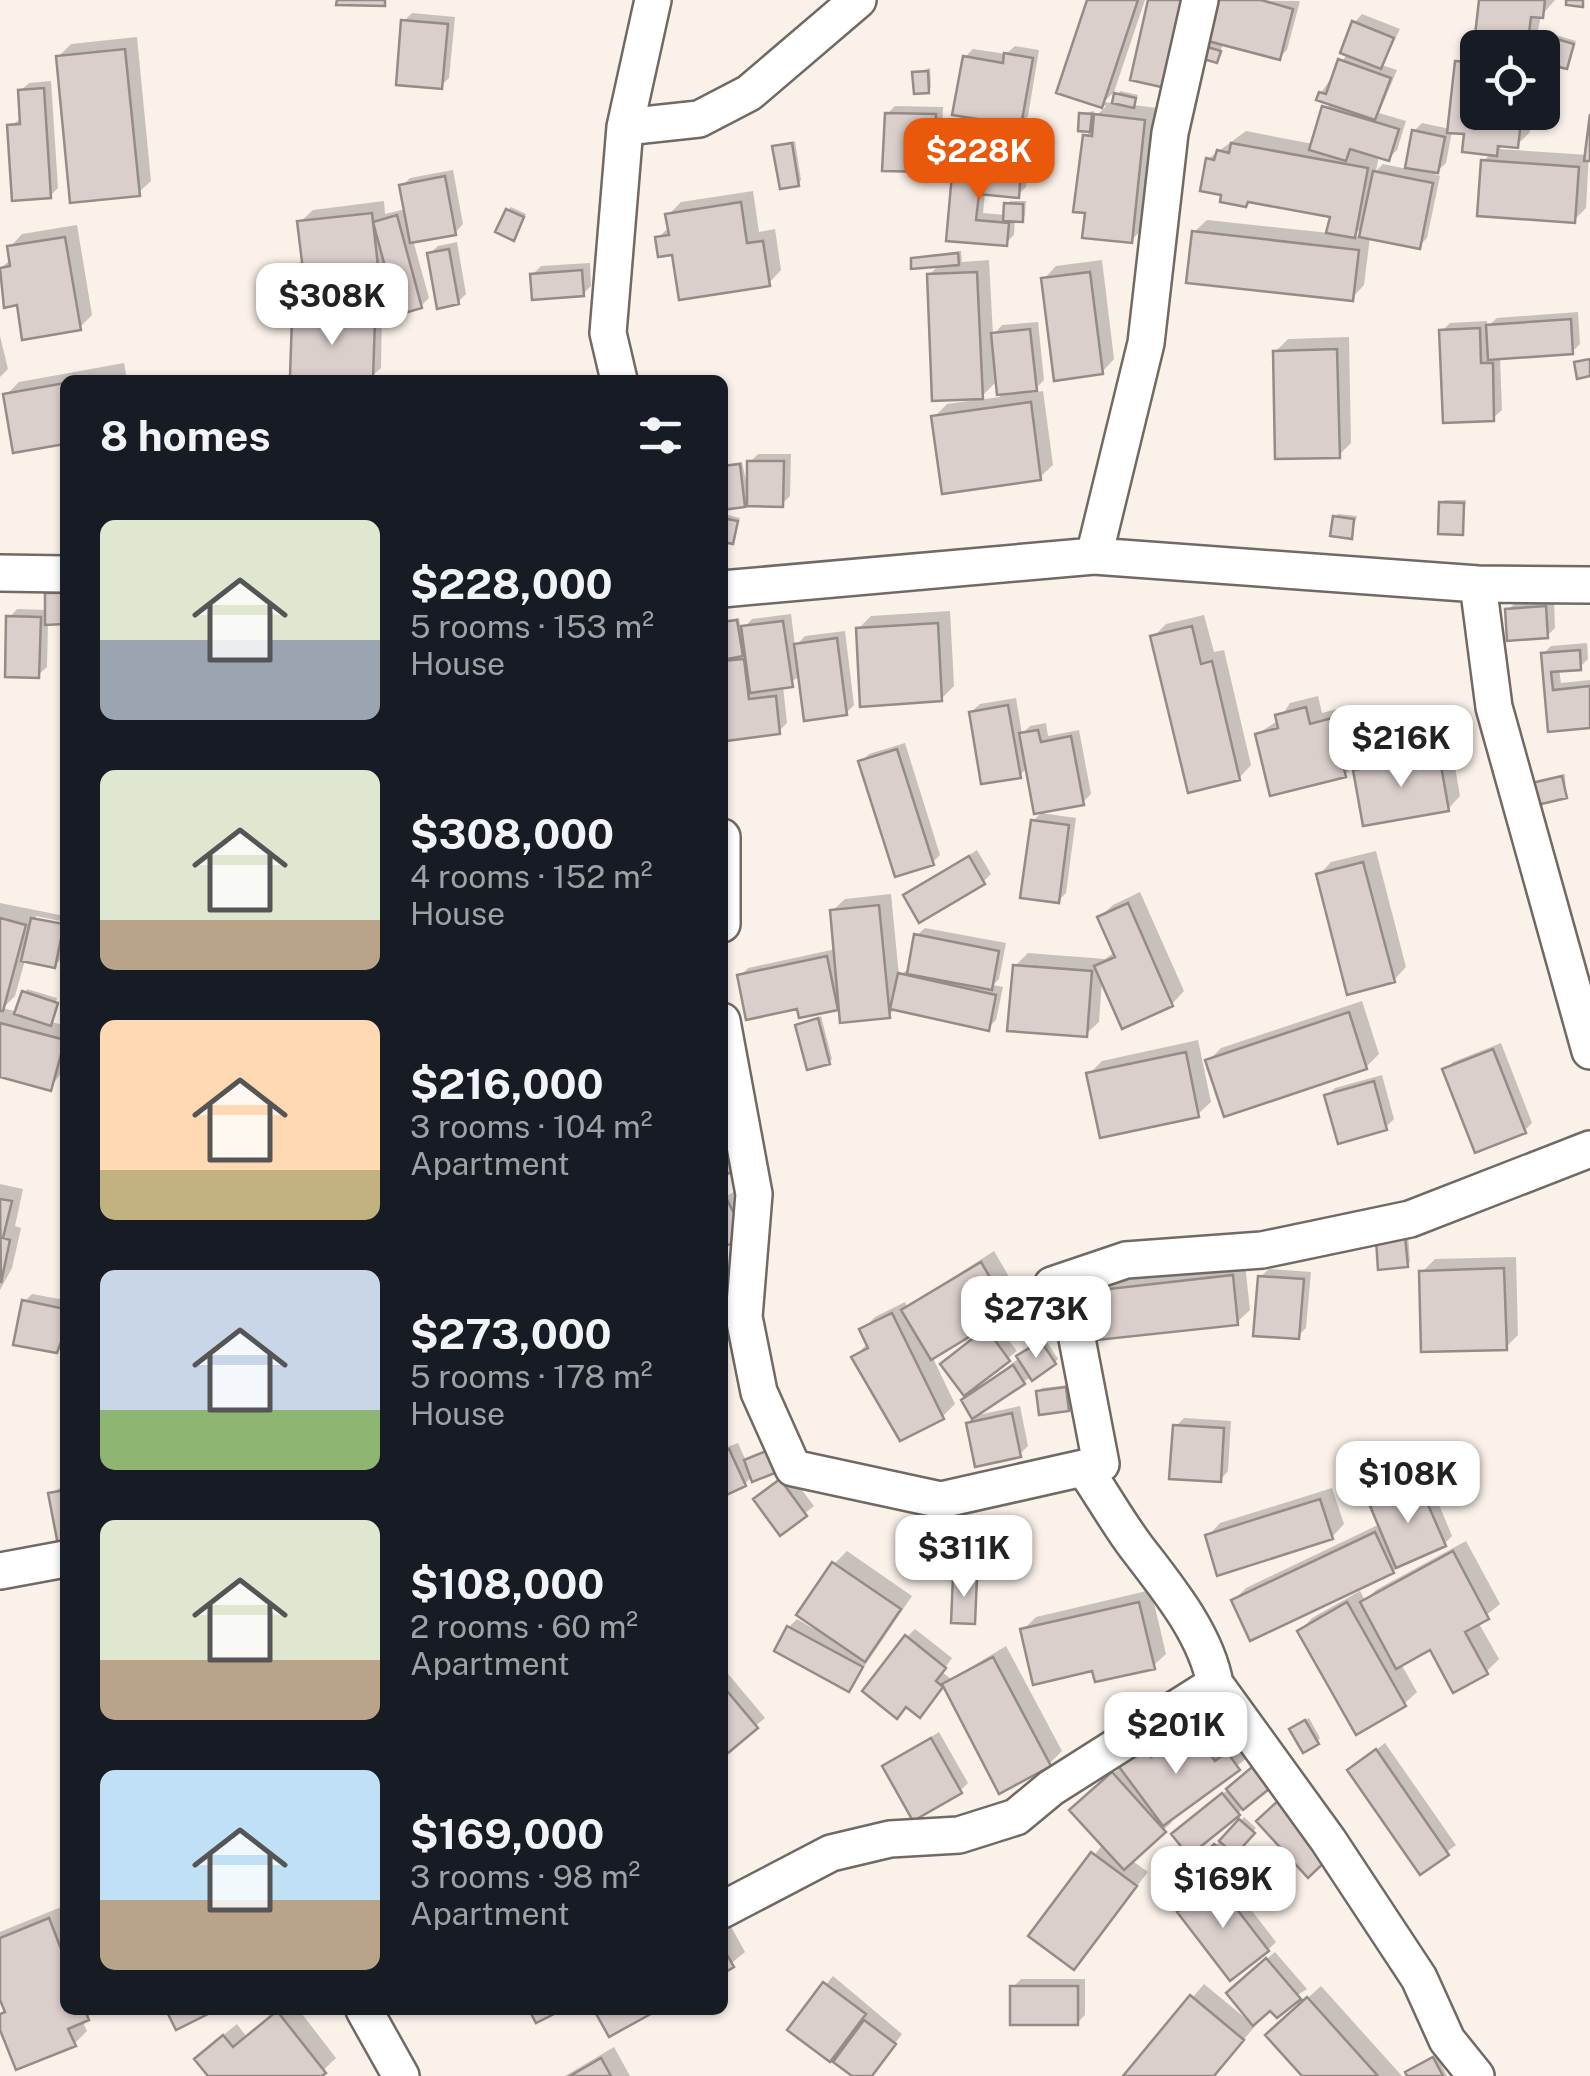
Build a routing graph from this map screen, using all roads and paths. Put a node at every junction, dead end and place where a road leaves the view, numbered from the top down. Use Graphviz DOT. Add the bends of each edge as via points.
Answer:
graph roads {
  1 [pos="653,0"];
  2 [pos="858,0"];
  3 [pos="1200,0"];
  4 [pos="625,127"];
  5 [pos="618,375"];
  6 [pos="1094,556"];
  7 [pos="0,573"];
  8 [pos="60,574"];
  9 [pos="1478,584"];
  10 [pos="1590,585"];
  11 [pos="728,588"];
  12 [pos="1590,1051"];
  13 [pos="728,1053"];
  14 [pos="1590,1149"];
  15 [pos="1084,1468"];
  16 [pos="60,1560"];
  17 [pos="0,1571"];
  18 [pos="1215,1684"];
  19 [pos="728,1907"];
  20 [pos="367,2015"];
  21 [pos="401,2076"];
  22 [pos="1476,2076"];
  1 -- 4 [label="street"];
  2 -- 4 [label="street" via="749,93 699,119"];
  3 -- 6 [label="street" via="1170,133 1146,343"];
  4 -- 5 [label="street" via="608,333"];
  6 -- 9 [label="street"];
  6 -- 11 [label="street"];
  7 -- 8 [label="street"];
  9 -- 10 [label="street"];
  9 -- 12 [label="street" via="1499,726"];
  13 -- 15 [label="street" via="754,1194 744,1317 759,1392 794,1468 941,1500"];
  14 -- 15 [label="street" via="1410,1219 1262,1250 1126,1260 1052,1285 1073,1318 1101,1464"];
  15 -- 18 [label="street" via="1158,1572 1211,1662"];
  16 -- 17 [label="street"];
  18 -- 19 [label="street" via="1016,1817 959,1836 890,1839 831,1853"];
  18 -- 22 [label="street" via="1328,1840"];
  20 -- 21 [label="street"];
}
